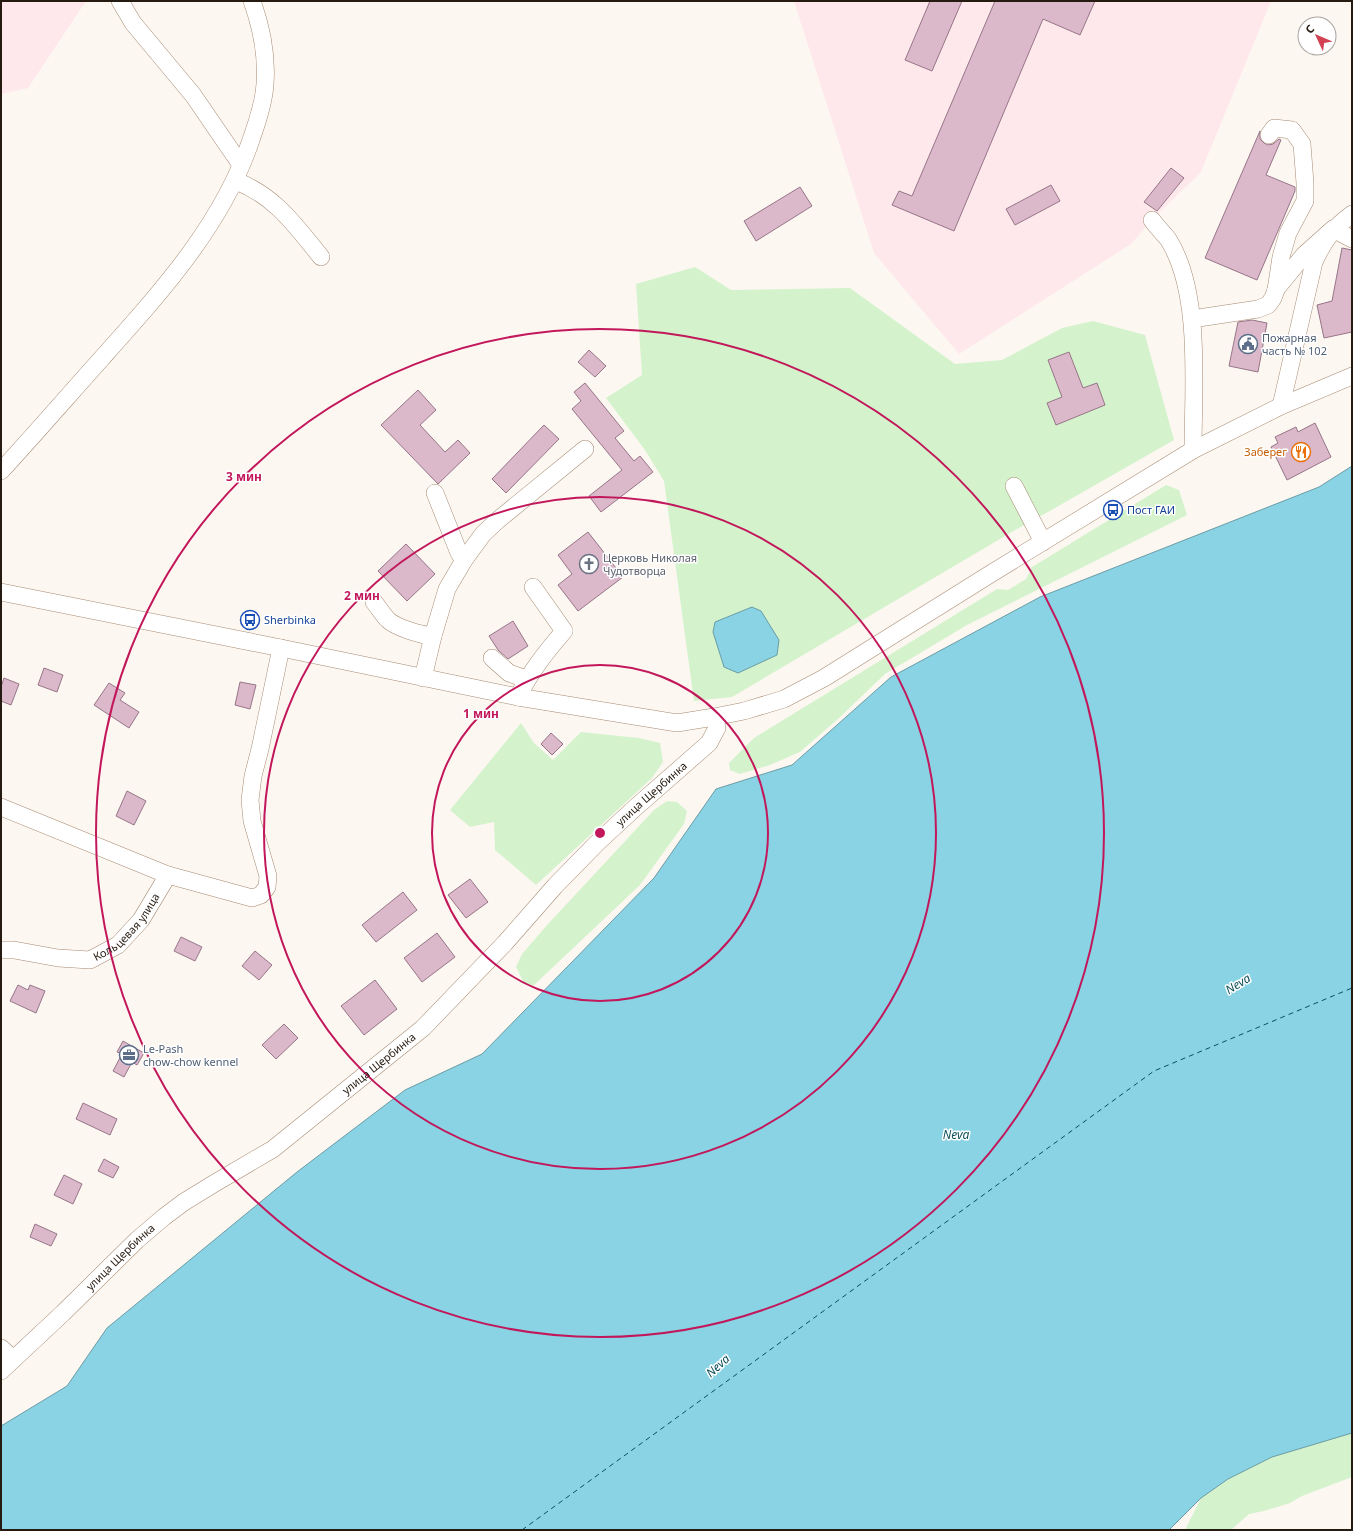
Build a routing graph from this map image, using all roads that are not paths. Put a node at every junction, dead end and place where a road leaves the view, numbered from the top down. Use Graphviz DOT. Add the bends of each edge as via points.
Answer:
graph roads {
  1 [pos="252,1"];
  2 [pos="120,2"];
  3 [pos="1269,135"];
  4 [pos="238,173"];
  5 [pos="1352,214"];
  6 [pos="1152,220"];
  7 [pos="1333,229"];
  8 [pos="1352,239"];
  9 [pos="321,257"];
  10 [pos="1280,284"];
  11 [pos="1309,284"];
  12 [pos="1192,319"];
  13 [pos="1352,376"];
  14 [pos="1281,406"];
  15 [pos="585,449"];
  16 [pos="1193,450"];
  17 [pos="1,471"];
  18 [pos="1014,486"];
  19 [pos="435,493"];
  20 [pos="1043,542"];
  21 [pos="464,560"];
  22 [pos="533,587"];
  23 [pos="1,592"];
  24 [pos="374,602"];
  25 [pos="433,636"];
  26 [pos="281,648"];
  27 [pos="492,658"];
  28 [pos="423,678"];
  29 [pos="526,680"];
  30 [pos="518,697"];
  31 [pos="714,718"];
  32 [pos="1,807"];
  33 [pos="168,874"];
  34 [pos="1,950"];
  35 [pos="7,1354"];
  36 [pos="1,1371"];
  1 -- 4 [label="street" via="262,48 265,84 257,124"];
  2 -- 4 [label="street" via="133,23 193,95"];
  3 -- 10 [label="street" via="1274,128 1292,130 1302,144 1305,183 1305,200 1288,233 1281,257"];
  4 -- 9 [label="street" via="249,186 290,217"];
  4 -- 17 [label="street" via="210,226 171,277"];
  5 -- 7 [label="street"];
  6 -- 12 [label="street" via="1168,240 1179,263"];
  7 -- 8 [label="street"];
  7 -- 10 [label="street" via="1304,255"];
  7 -- 11 [label="street" via="1322,244 1314,262"];
  10 -- 11 [label="street" via="1295,278"];
  10 -- 12 [label="street" via="1268,305 1258,309"];
  11 -- 14 [label="street"];
  12 -- 16 [label="street"];
  13 -- 14 [label="street"];
  14 -- 16 [label="street"];
  15 -- 21 [label="street" via="498,520 483,534"];
  16 -- 20 [label="street"];
  18 -- 20 [label="street"];
  19 -- 21 [label="street"];
  20 -- 31 [label="street" via="824,678 784,699"];
  21 -- 25 [label="street" via="447,589"];
  22 -- 29 [label="street" via="564,631"];
  23 -- 26 [label="street"];
  24 -- 25 [label="street" via="388,620 424,635"];
  25 -- 28 [label="street"];
  26 -- 28 [label="street"];
  26 -- 33 [label="street" via="250,800 252,821 268,876 267,887 261,895 252,898"];
  27 -- 29 [label="street" via="509,673"];
  28 -- 30 [label="street"];
  29 -- 30 [label="street"];
  30 -- 31 [label="street" via="677,723"];
  31 -- 35 [label="street, улица Щербинка" via="716,728 709,744 597,843 423,1028 273,1149 203,1190 164,1217 63,1313"];
  32 -- 33 [label="street"];
  33 -- 34 [label="street, Кольцевая улица" via="142,920 118,945 90,960"];
  35 -- 36 [label="street, улица Щербинка"];
}
